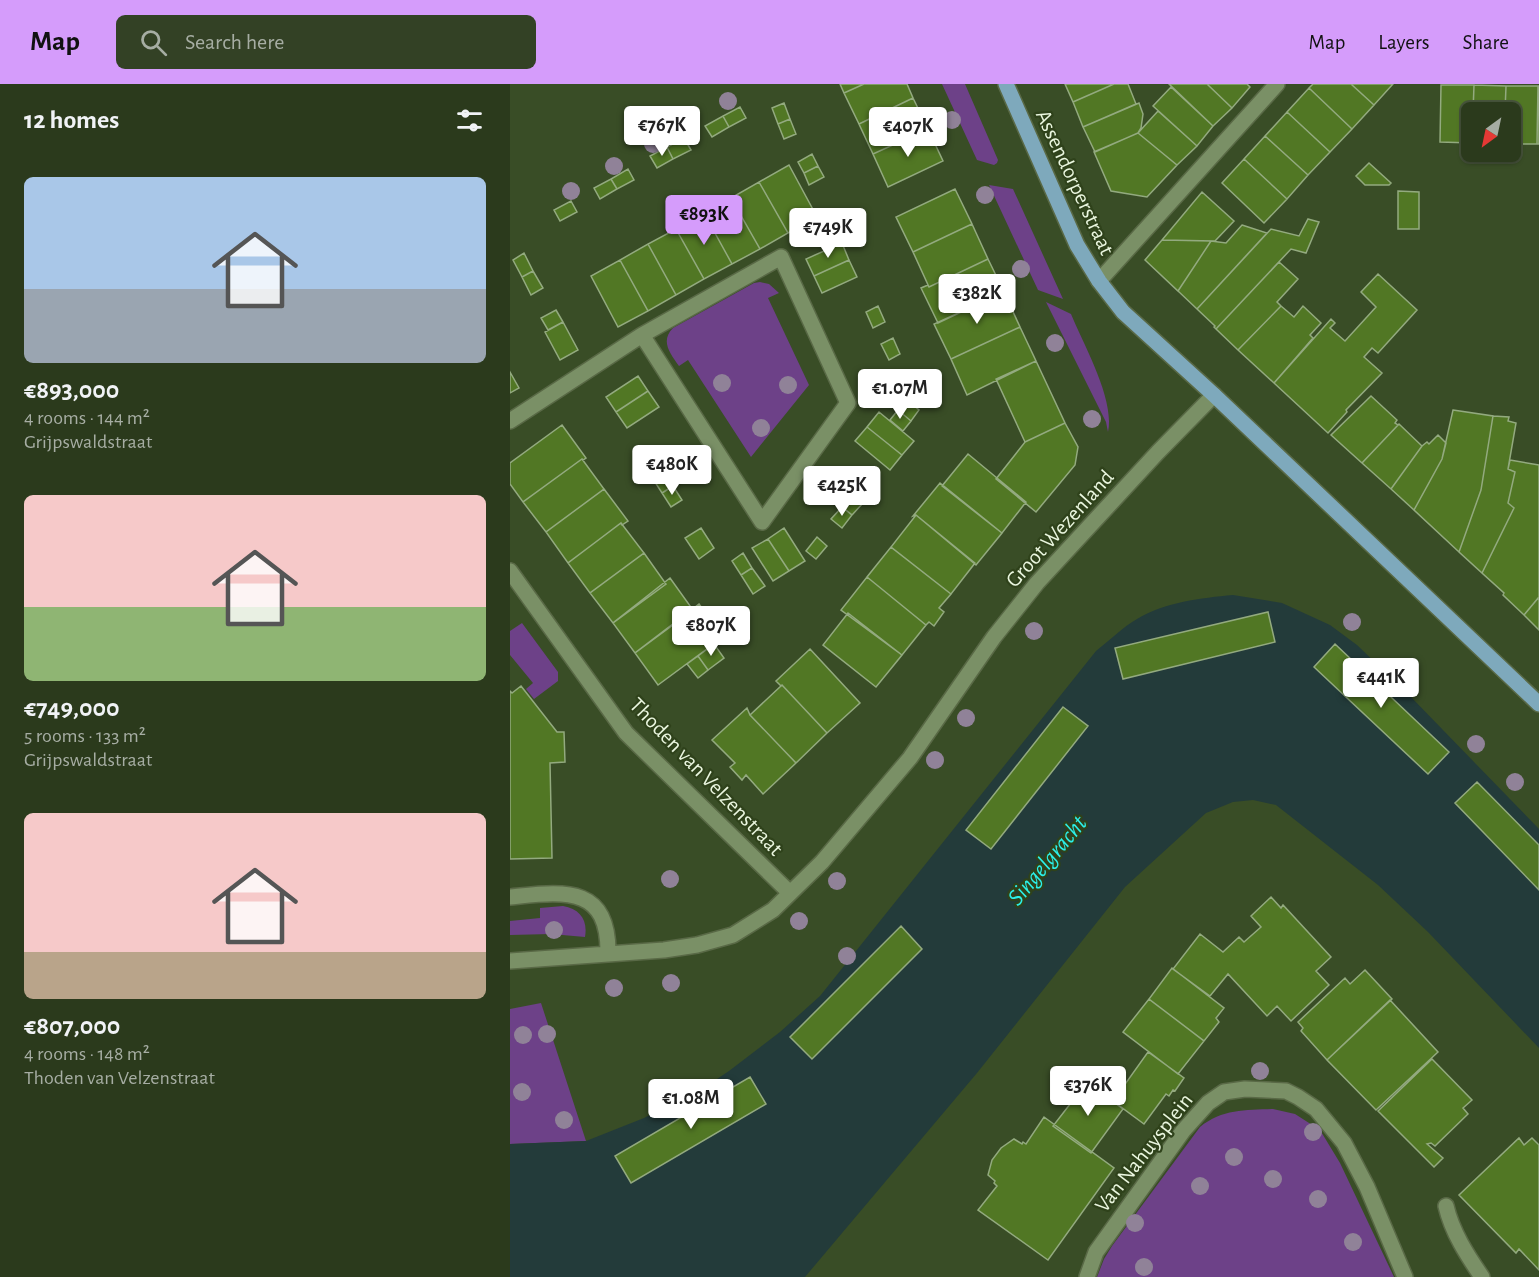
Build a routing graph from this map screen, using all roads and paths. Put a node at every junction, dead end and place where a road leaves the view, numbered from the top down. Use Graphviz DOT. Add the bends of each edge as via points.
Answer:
graph roads {
  1 [pos="1006,84"];
  2 [pos="1277,84"];
  3 [pos="1100,281"];
  4 [pos="642,335"];
  5 [pos="1214,395"];
  6 [pos="510,421"];
  7 [pos="510,571"];
  8 [pos="1539,704"];
  9 [pos="790,893"];
  10 [pos="510,897"];
  11 [pos="608,954"];
  12 [pos="510,961"];
  13 [pos="1446,1206"];
  14 [pos="1087,1277"];
  15 [pos="1405,1277"];
  16 [pos="1482,1277"];
  1 -- 3 [label="main road, Assendorperstraat" via="1077,244"];
  2 -- 3 [label="street"];
  3 -- 5 [label="main road, Assendorperstraat" via="1123,312"];
  4 -- 4 [label="street" via="781,256 848,403 762,522"];
  4 -- 6 [label="street"];
  5 -- 8 [label="main road"];
  5 -- 9 [label="street, Groot Wezenland" via="1037,583 994,637 910,758 822,862"];
  7 -- 9 [label="street, Thoden van Velzenstraat" via="627,733"];
  9 -- 11 [label="street, Groot Wezenland" via="772,910 733,935 675,948"];
  10 -- 11 [label="street" via="567,894 586,900 601,913 608,934"];
  11 -- 12 [label="street, Groot Wezenland"];
  13 -- 16 [label="street" via="1460,1243"];
  14 -- 15 [label="street, Van Nahuysplein" via="1096,1252 1183,1131 1224,1092 1245,1089 1286,1091 1316,1109 1344,1143"];
}
